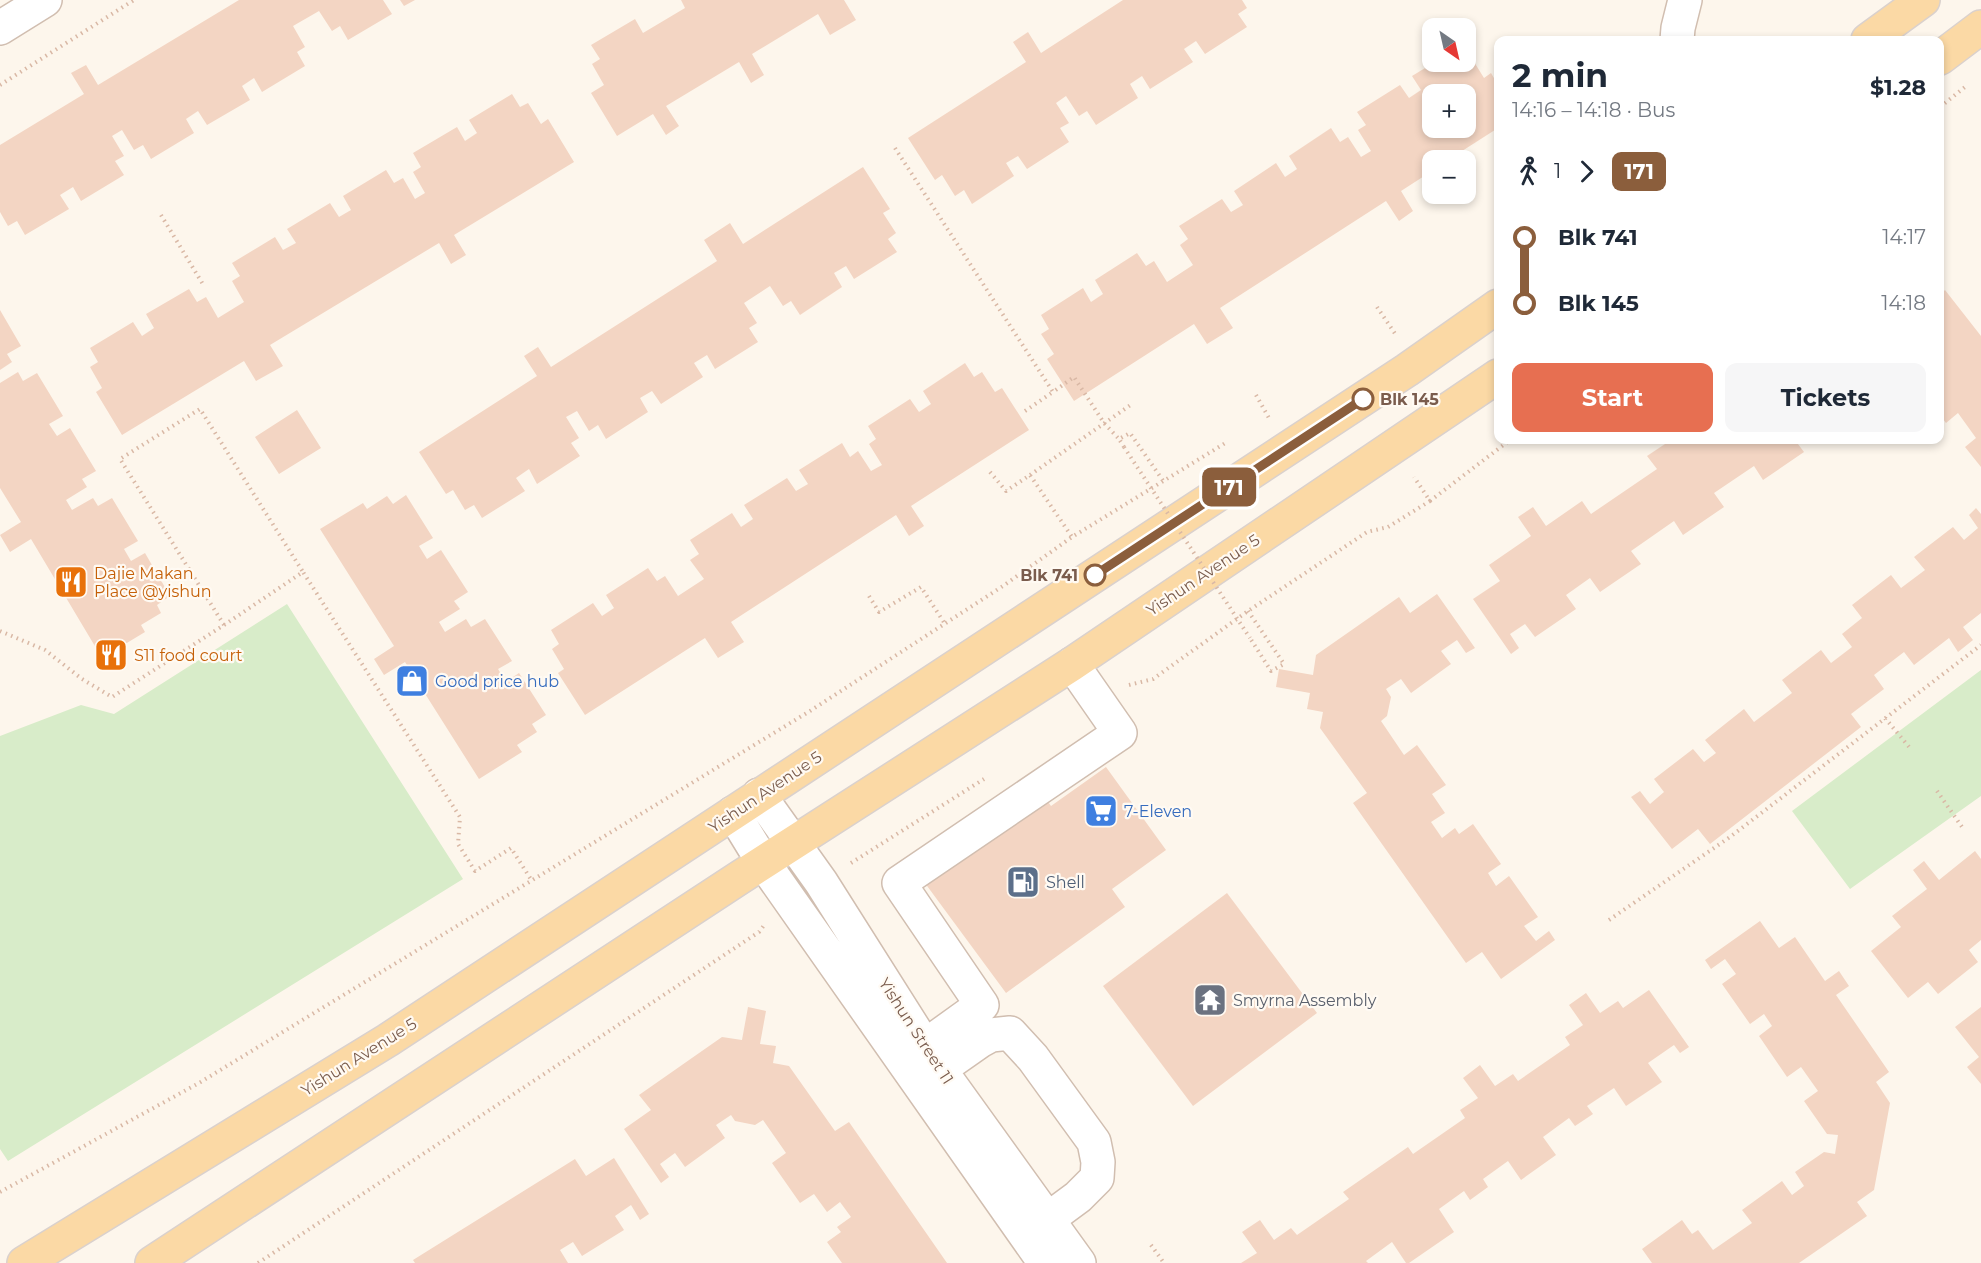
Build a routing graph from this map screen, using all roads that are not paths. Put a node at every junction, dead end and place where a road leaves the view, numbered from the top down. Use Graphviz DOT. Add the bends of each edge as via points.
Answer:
graph roads {
  1 [pos="45,0"];
  2 [pos="1685,0"];
  3 [pos="1923,0"];
  4 [pos="1981,27"];
  5 [pos="0,28"];
  6 [pos="1677,36"];
  7 [pos="1874,36"];
  8 [pos="1944,55"];
  9 [pos="1494,309"];
  10 [pos="1494,379"];
  11 [pos="1071,664"];
  12 [pos="759,795"];
  13 [pos="733,813"];
  14 [pos="793,844"];
  15 [pos="763,862"];
  16 [pos="928,1067"];
  17 [pos="1037,1227"];
  18 [pos="24,1263"];
  19 [pos="152,1263"];
  20 [pos="1044,1263"];
  21 [pos="1079,1263"];
  1 -- 5 [label="street"];
  2 -- 6 [label="street"];
  3 -- 7 [label="main road"];
  4 -- 8 [label="main road"];
  9 -- 12 [label="main road, Yishun Avenue 5" via="1407,370"];
  10 -- 11 [label="main road, Yishun Avenue 5"];
  11 -- 14 [label="main road, Yishun Avenue 5"];
  11 -- 16 [label="street" via="1120,733 899,883 982,1005"];
  12 -- 13 [label="main road, Yishun Avenue 5"];
  12 -- 14 [label="street, Yishun Street 11"];
  13 -- 15 [label="street, Yishun Street 11"];
  13 -- 18 [label="main road, Yishun Avenue 5" via="388,1040"];
  14 -- 15 [label="main road, Yishun Avenue 5"];
  14 -- 16 [label="street, Yishun Street 11" via="820,882"];
  15 -- 16 [label="street, Yishun Street 11"];
  15 -- 19 [label="main road, Yishun Avenue 5"];
  16 -- 17 [label="street, Yishun Street 11"];
  16 -- 17 [label="street" via="991,1035 1010,1033 1094,1142 1097,1178"];
  17 -- 20 [label="street, Yishun Street 11"];
  17 -- 21 [label="street, Yishun Street 11"];
}
